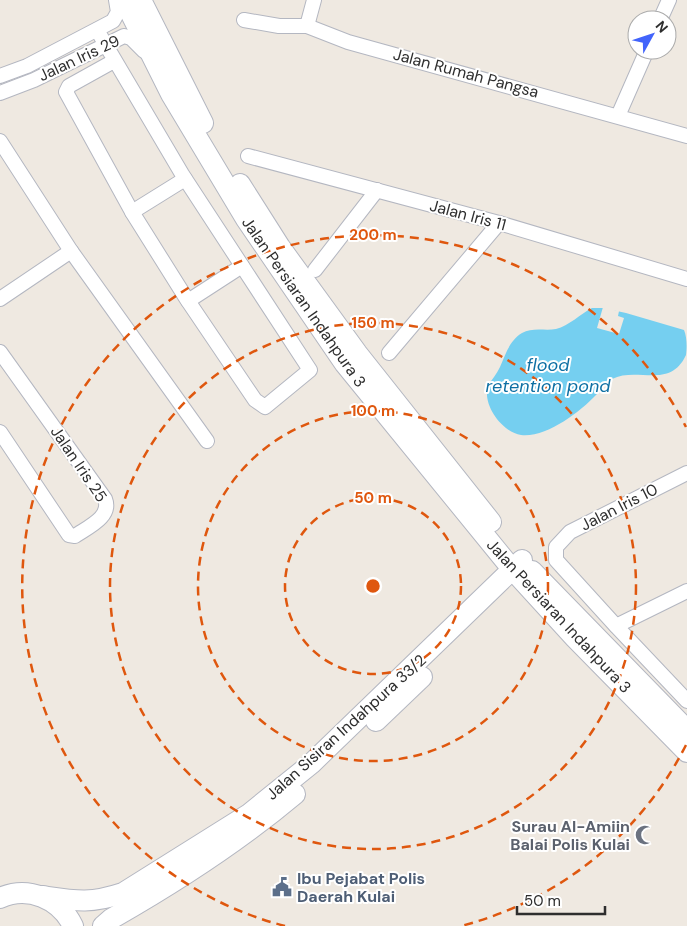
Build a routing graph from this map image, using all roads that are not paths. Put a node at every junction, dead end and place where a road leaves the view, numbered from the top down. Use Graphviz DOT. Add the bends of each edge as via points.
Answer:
graph roads {
  1 [pos="116,0"];
  2 [pos="124,0"];
  3 [pos="141,0"];
  4 [pos="314,0"];
  5 [pos="244,20"];
  6 [pos="308,26"];
  7 [pos="97,30"];
  8 [pos="105,44"];
  9 [pos="152,58"];
  10 [pos="114,60"];
  11 [pos="643,60"];
  12 [pos="0,76"];
  13 [pos="0,93"];
  14 [pos="618,116"];
  15 [pos="687,136"];
  16 [pos="0,141"];
  17 [pos="248,156"];
  18 [pos="185,179"];
  19 [pos="377,190"];
  20 [pos="132,212"];
  21 [pos="498,223"];
  22 [pos="71,251"];
  23 [pos="242,266"];
  24 [pos="315,270"];
  25 [pos="687,279"];
  26 [pos="0,299"];
  27 [pos="188,301"];
  28 [pos="0,352"];
  29 [pos="389,353"];
  30 [pos="0,432"];
  31 [pos="207,441"];
  32 [pos="687,473"];
  33 [pos="522,570"];
  34 [pos="687,591"];
  35 [pos="616,626"];
  36 [pos="687,700"];
  37 [pos="687,730"];
  38 [pos="687,752"];
  39 [pos="0,881"];
  40 [pos="34,894"];
  41 [pos="0,898"];
  42 [pos="73,926"];
  43 [pos="104,926"];
  1 -- 7 [label="street, Jalan Iris 29" via="118,12 113,21"];
  2 -- 9 [label="main road, Jalan Persiaran Indahpura 3"];
  3 -- 33 [label="main road, Jalan Persiaran Indahpura 3" via="201,120 280,247"];
  4 -- 6 [label="street"];
  5 -- 6 [label="street, Jalan Rumah Pangsa" via="279,26"];
  6 -- 14 [label="street, Jalan Rumah Pangsa" via="348,42"];
  7 -- 8 [label="street"];
  7 -- 12 [label="street, Jalan Iris 29" via="27,66"];
  8 -- 9 [label="street, Jalan Iris 29" via="124,36 131,38"];
  8 -- 10 [label="street"];
  8 -- 13 [label="street, Jalan Iris 29" via="34,80"];
  9 -- 33 [label="main road, Jalan Persiaran Indahpura 3" via="246,219 345,364"];
  10 -- 18 [label="street"];
  10 -- 20 [label="street" via="66,90"];
  11 -- 14 [label="street"];
  14 -- 15 [label="street, Jalan Rumah Pangsa"];
  16 -- 22 [label="street"];
  17 -- 19 [label="street, Jalan Iris 11"];
  18 -- 20 [label="street"];
  18 -- 23 [label="street"];
  19 -- 21 [label="street, Jalan Iris 11"];
  19 -- 24 [label="street"];
  20 -- 27 [label="street"];
  21 -- 25 [label="street, Jalan Iris 11"];
  21 -- 29 [label="street"];
  22 -- 26 [label="street"];
  22 -- 31 [label="street"];
  23 -- 27 [label="street"];
  23 -- 27 [label="street" via="310,370 264,407 255,400"];
  28 -- 30 [label="street, Jalan Iris 25" via="105,499 106,513 75,536 69,535"];
  32 -- 35 [label="street, Jalan Iris 10" via="570,532 556,547 556,560"];
  33 -- 37 [label="main road, Jalan Persiaran Indahpura 3"];
  33 -- 38 [label="main road, Jalan Persiaran Indahpura 3"];
  33 -- 40 [label="main road, Jalan Sisiran Indahpura 33/2" via="311,764 249,814 123,893 80,902"];
  33 -- 43 [label="main road, Jalan Sisiran Indahpura 33/2" via="392,705 258,825"];
  34 -- 35 [label="street"];
  35 -- 36 [label="street"];
  39 -- 40 [label="main road"];
  40 -- 41 [label="main road" via="7,894"];
  40 -- 42 [label="main road" via="57,904"];
}
